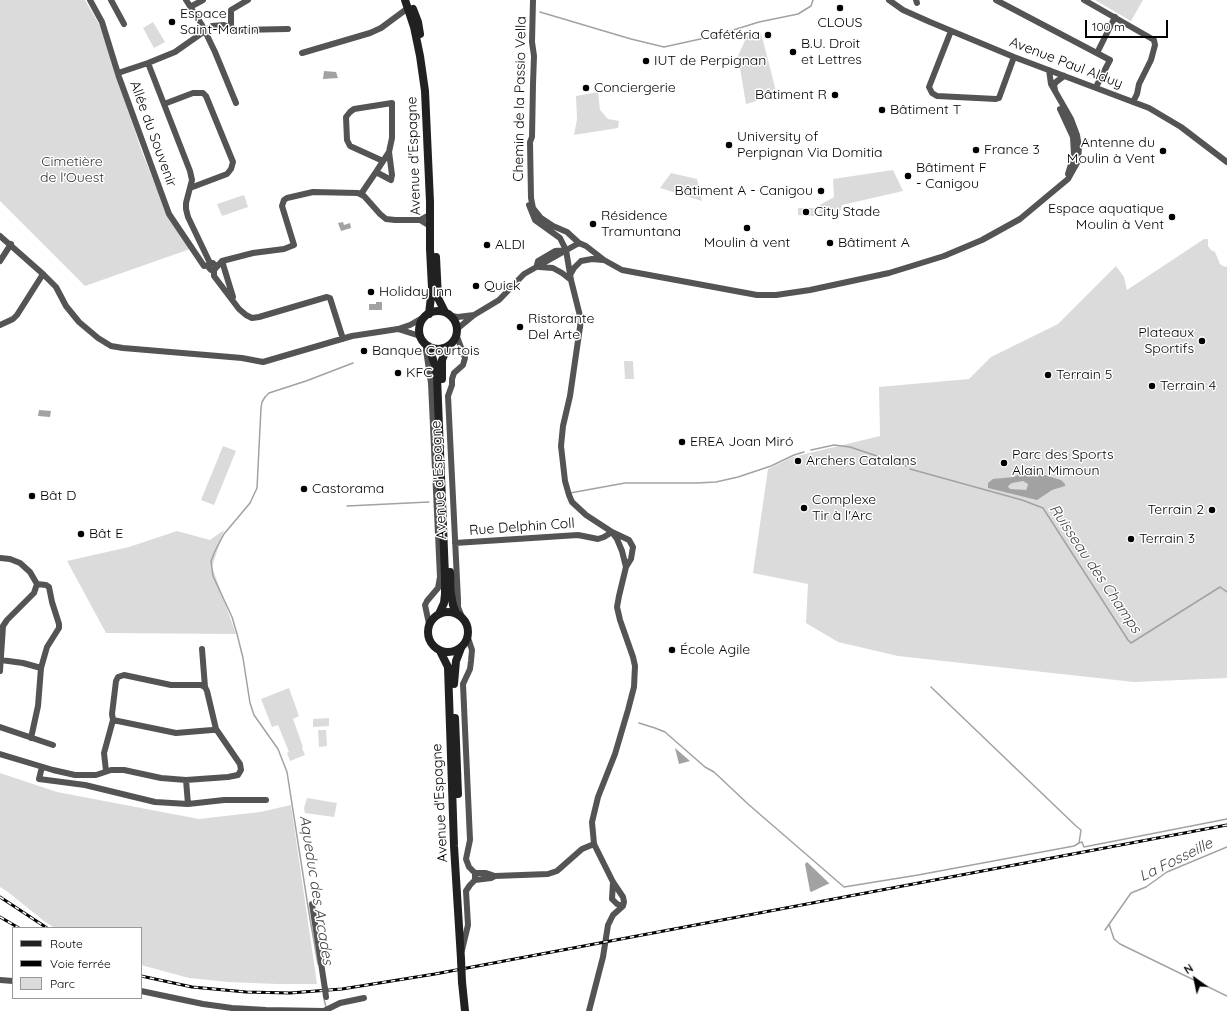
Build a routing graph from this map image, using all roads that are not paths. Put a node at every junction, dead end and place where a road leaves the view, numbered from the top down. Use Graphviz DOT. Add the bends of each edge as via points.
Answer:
graph roads {
  1 [pos="90,0"];
  2 [pos="110,0"];
  3 [pos="186,0"];
  4 [pos="203,0"];
  5 [pos="248,0"];
  6 [pos="533,0"];
  7 [pos="889,0"];
  8 [pos="996,0"];
  9 [pos="1084,0"];
  10 [pos="407,3"];
  11 [pos="190,7"];
  12 [pos="1115,17"];
  13 [pos="124,24"];
  14 [pos="231,27"];
  15 [pos="288,29"];
  16 [pos="951,30"];
  17 [pos="204,32"];
  18 [pos="302,52"];
  19 [pos="1097,53"];
  20 [pos="1014,57"];
  21 [pos="148,63"];
  22 [pos="1049,70"];
  23 [pos="118,73"];
  24 [pos="1064,76"];
  25 [pos="1096,87"];
  26 [pos="1055,92"];
  27 [pos="236,102"];
  28 [pos="1133,102"];
  29 [pos="164,104"];
  30 [pos="389,152"];
  31 [pos="1227,153"];
  32 [pos="383,161"];
  33 [pos="1225,161"];
  34 [pos="376,172"];
  35 [pos="1065,181"];
  36 [pos="190,188"];
  37 [pos="361,194"];
  38 [pos="531,198"];
  39 [pos="430,215"];
  40 [pos="420,220"];
  41 [pos="430,226"];
  42 [pos="0,236"];
  43 [pos="580,243"];
  44 [pos="11,244"];
  45 [pos="566,250"];
  46 [pos="604,260"];
  47 [pos="0,261"];
  48 [pos="222,261"];
  49 [pos="212,266"];
  50 [pos="537,266"];
  51 [pos="43,274"];
  52 [pos="571,278"];
  53 [pos="234,301"];
  54 [pos="448,314"];
  55 [pos="426,315"];
  56 [pos="474,315"];
  57 [pos="0,324"];
  58 [pos="398,329"];
  59 [pos="457,332"];
  60 [pos="420,336"];
  61 [pos="343,339"];
  62 [pos="449,345"];
  63 [pos="427,346"];
  64 [pos="460,347"];
  65 [pos="612,532"];
  66 [pos="456,543"];
  67 [pos="0,558"];
  68 [pos="626,567"];
  69 [pos="37,584"];
  70 [pos="439,614"];
  71 [pos="459,615"];
  72 [pos="429,624"];
  73 [pos="468,638"];
  74 [pos="462,647"];
  75 [pos="202,649"];
  76 [pos="440,651"];
  77 [pos="1,660"];
  78 [pos="471,661"];
  79 [pos="41,668"];
  80 [pos="0,671"];
  81 [pos="205,687"];
  82 [pos="113,720"];
  83 [pos="465,723"];
  84 [pos="0,727"];
  85 [pos="216,729"];
  86 [pos="31,738"];
  87 [pos="53,745"];
  88 [pos="0,754"];
  89 [pos="456,760"];
  90 [pos="42,767"];
  91 [pos="106,771"];
  92 [pos="186,780"];
  93 [pos="266,800"];
  94 [pos="188,804"];
  95 [pos="594,844"];
  96 [pos="475,873"];
  97 [pos="495,876"];
  98 [pos="476,880"];
  99 [pos="613,882"];
  100 [pos="312,904"];
  101 [pos="623,906"];
  102 [pos="461,955"];
  103 [pos="0,980"];
  104 [pos="12,981"];
  105 [pos="142,991"];
  106 [pos="364,998"];
  107 [pos="329,1009"];
  108 [pos="465,1011"];
  109 [pos="589,1011"];
  1 -- 23 [label="street, Allée du Souvenir" via="102,22"];
  2 -- 13 [label="street"];
  3 -- 11 [label="street"];
  4 -- 11 [label="street"];
  5 -- 14 [label="street" via="231,10"];
  6 -- 38 [label="street, Chemin de la Passio Vella"];
  7 -- 16 [label="street, Avenue Paul Alduy" via="903,10"];
  8 -- 19 [label="street"];
  9 -- 12 [label="street"];
  10 -- 18 [label="street" via="381,28"];
  10 -- 39 [label="main road, Avenue d'Espagne" via="420,56 425,92"];
  10 -- 54 [label="main road, Avenue d'Espagne" via="418,22 426,60 438,298"];
  11 -- 17 [label="street"];
  12 -- 19 [label="street"];
  12 -- 28 [label="street" via="1154,40 1151,60"];
  14 -- 15 [label="street" via="238,30"];
  14 -- 17 [label="street" via="212,26"];
  16 -- 20 [label="street, Avenue Paul Alduy"];
  16 -- 20 [label="street" via="929,87 937,96 999,98"];
  17 -- 21 [label="street" via="175,52"];
  17 -- 27 [label="street"];
  19 -- 25 [label="street" via="1110,60"];
  20 -- 22 [label="street, Avenue Paul Alduy"];
  21 -- 23 [label="street"];
  21 -- 29 [label="street"];
  22 -- 24 [label="street, Avenue Paul Alduy"];
  22 -- 26 [label="street"];
  22 -- 35 [label="street" via="1046,75 1048,85 1074,137 1074,160"];
  23 -- 49 [label="street, Allée du Souvenir" via="169,214 204,266"];
  24 -- 25 [label="street, Avenue Paul Alduy"];
  24 -- 26 [label="street" via="1054,85"];
  25 -- 28 [label="street, Avenue Paul Alduy"];
  26 -- 35 [label="street" via="1071,119 1079,141 1078,161"];
  28 -- 33 [label="street, Avenue Paul Alduy" via="1149,108 1181,127"];
  29 -- 36 [label="street" via="190,171"];
  29 -- 36 [label="street" via="193,93 203,93 233,162 227,174"];
  30 -- 32 [label="street"];
  30 -- 32 [label="street" via="392,138 392,103 354,109 350,112 346,117 347,140 350,146"];
  30 -- 34 [label="street" via="391,180"];
  31 -- 33 [label="street"];
  32 -- 34 [label="street"];
  34 -- 37 [label="street"];
  35 -- 46 [label="street, Chemin de la Passio Vella" via="1015,222 982,240 944,256 889,273 810,290 770,296 739,292 634,273 622,270"];
  36 -- 49 [label="street" via="186,203 188,217"];
  37 -- 40 [label="street" via="386,219"];
  37 -- 48 [label="street" via="313,192 287,198 282,206 294,245"];
  38 -- 43 [label="street, Chemin de la Passio Vella" via="533,208 541,218 567,232"];
  38 -- 45 [label="street, Chemin de la Passio Vella" via="528,206 536,220 560,238"];
  39 -- 40 [label="street"];
  39 -- 41 [label="main road, Avenue d'Espagne"];
  40 -- 41 [label="street"];
  41 -- 55 [label="main road, Avenue d'Espagne" via="432,288"];
  42 -- 44 [label="street"];
  43 -- 45 [label="street"];
  43 -- 46 [label="street, Chemin de la Passio Vella"];
  44 -- 47 [label="street"];
  44 -- 51 [label="street"];
  45 -- 50 [label="street" via="555,252 538,261"];
  45 -- 52 [label="street, Chemin de la Passio Vella"];
  46 -- 52 [label="street" via="592,259 581,262 574,268"];
  48 -- 49 [label="street"];
  48 -- 53 [label="street"];
  49 -- 53 [label="street" via="214,276"];
  50 -- 52 [label="street" via="553,268"];
  50 -- 56 [label="street" via="524,274 499,300"];
  51 -- 57 [label="street" via="17,315"];
  51 -- 61 [label="street" via="56,287 78,322 111,346 246,359 278,358"];
  52 -- 65 [label="street, Chemin de la Passio Vella" via="581,320 561,446 566,481 570,498 578,509"];
  53 -- 61 [label="street" via="252,318 330,298"];
  54 -- 55 [label="main road" via="436,311"];
  54 -- 56 [label="street"];
  54 -- 59 [label="main road" via="456,324"];
  55 -- 58 [label="street"];
  55 -- 60 [label="main road" via="420,326"];
  56 -- 59 [label="street"];
  58 -- 60 [label="street"];
  58 -- 61 [label="street"];
  59 -- 62 [label="main road"];
  59 -- 64 [label="street, Avenue d'Espagne"];
  60 -- 63 [label="main road"];
  62 -- 63 [label="main road" via="438,349"];
  62 -- 64 [label="street"];
  62 -- 71 [label="main road, Avenue d'Espagne" via="441,369 451,594"];
  63 -- 70 [label="main road, Avenue d'Espagne" via="437,377 445,576 445,598"];
  63 -- 72 [label="street, Avenue d'Espagne" via="440,577 438,588 425,605"];
  64 -- 66 [label="street, Avenue d'Espagne" via="465,358 463,365 454,373 448,396"];
  65 -- 66 [label="street, Rue Delphin Coll" via="598,539 578,534"];
  65 -- 68 [label="street, Chemin de la Passio Vella" via="622,551"];
  65 -- 68 [label="street" via="629,540 633,547"];
  66 -- 71 [label="street, Avenue d'Espagne"];
  67 -- 69 [label="street" via="20,563 30,572"];
  68 -- 95 [label="street, Chemin de la Passio Vella" via="617,604 633,656 634,687 615,754 594,810"];
  69 -- 77 [label="street" via="34,593 3,626"];
  69 -- 79 [label="street" via="49,588 59,624 47,647"];
  70 -- 71 [label="main road" via="449,611"];
  70 -- 72 [label="main road"];
  71 -- 73 [label="main road" via="468,625"];
  72 -- 76 [label="main road" via="429,640"];
  73 -- 74 [label="main road"];
  73 -- 78 [label="street, Avenue d'Espagne" via="472,650"];
  74 -- 76 [label="main road" via="450,652"];
  74 -- 78 [label="street" via="468,651"];
  74 -- 89 [label="main road, Avenue d'Espagne" via="454,674"];
  75 -- 81 [label="street"];
  76 -- 102 [label="main road, Avenue d'Espagne" via="448,667 454,846"];
  77 -- 79 [label="street"];
  77 -- 80 [label="street"];
  78 -- 83 [label="street, Avenue d'Espagne" via="463,684"];
  79 -- 86 [label="street" via="38,706"];
  81 -- 82 [label="street" via="171,685 120,675 116,680"];
  81 -- 85 [label="street"];
  82 -- 85 [label="street" via="176,733"];
  82 -- 91 [label="street" via="104,754"];
  83 -- 89 [label="street" via="459,735"];
  83 -- 96 [label="street, Avenue d'Espagne" via="470,840 466,859"];
  84 -- 86 [label="street"];
  85 -- 92 [label="street" via="240,764 241,770 238,775 228,777"];
  86 -- 87 [label="street"];
  88 -- 90 [label="street"];
  89 -- 102 [label="main road, Avenue d'Espagne" via="463,929"];
  90 -- 91 [label="street" via="75,775 96,775"];
  90 -- 94 [label="street" via="39,779 85,785 156,802"];
  91 -- 92 [label="street" via="124,770 160,778"];
  92 -- 94 [label="street"];
  93 -- 94 [label="street" via="224,800"];
  95 -- 97 [label="street" via="582,849 557,871 548,874"];
  95 -- 99 [label="street, Chemin de la Passio Vella"];
  96 -- 97 [label="street"];
  96 -- 98 [label="street, Avenue d'Espagne"];
  97 -- 98 [label="street"];
  98 -- 102 [label="street, Avenue d'Espagne" via="466,891 468,925"];
  99 -- 101 [label="street, Chemin de la Passio Vella" via="623,896"];
  99 -- 101 [label="street, Chemin de la Passio Vella" via="612,899 616,904"];
  100 -- 107 [label="street, bridge"];
  101 -- 109 [label="street" via="608,925 603,957"];
  102 -- 108 [label="main road, Avenue d'Espagne, bridge"];
  103 -- 104 [label="street"];
  105 -- 107 [label="street" via="232,1008 324,1011"];
  106 -- 107 [label="street" via="340,1003"];
}
